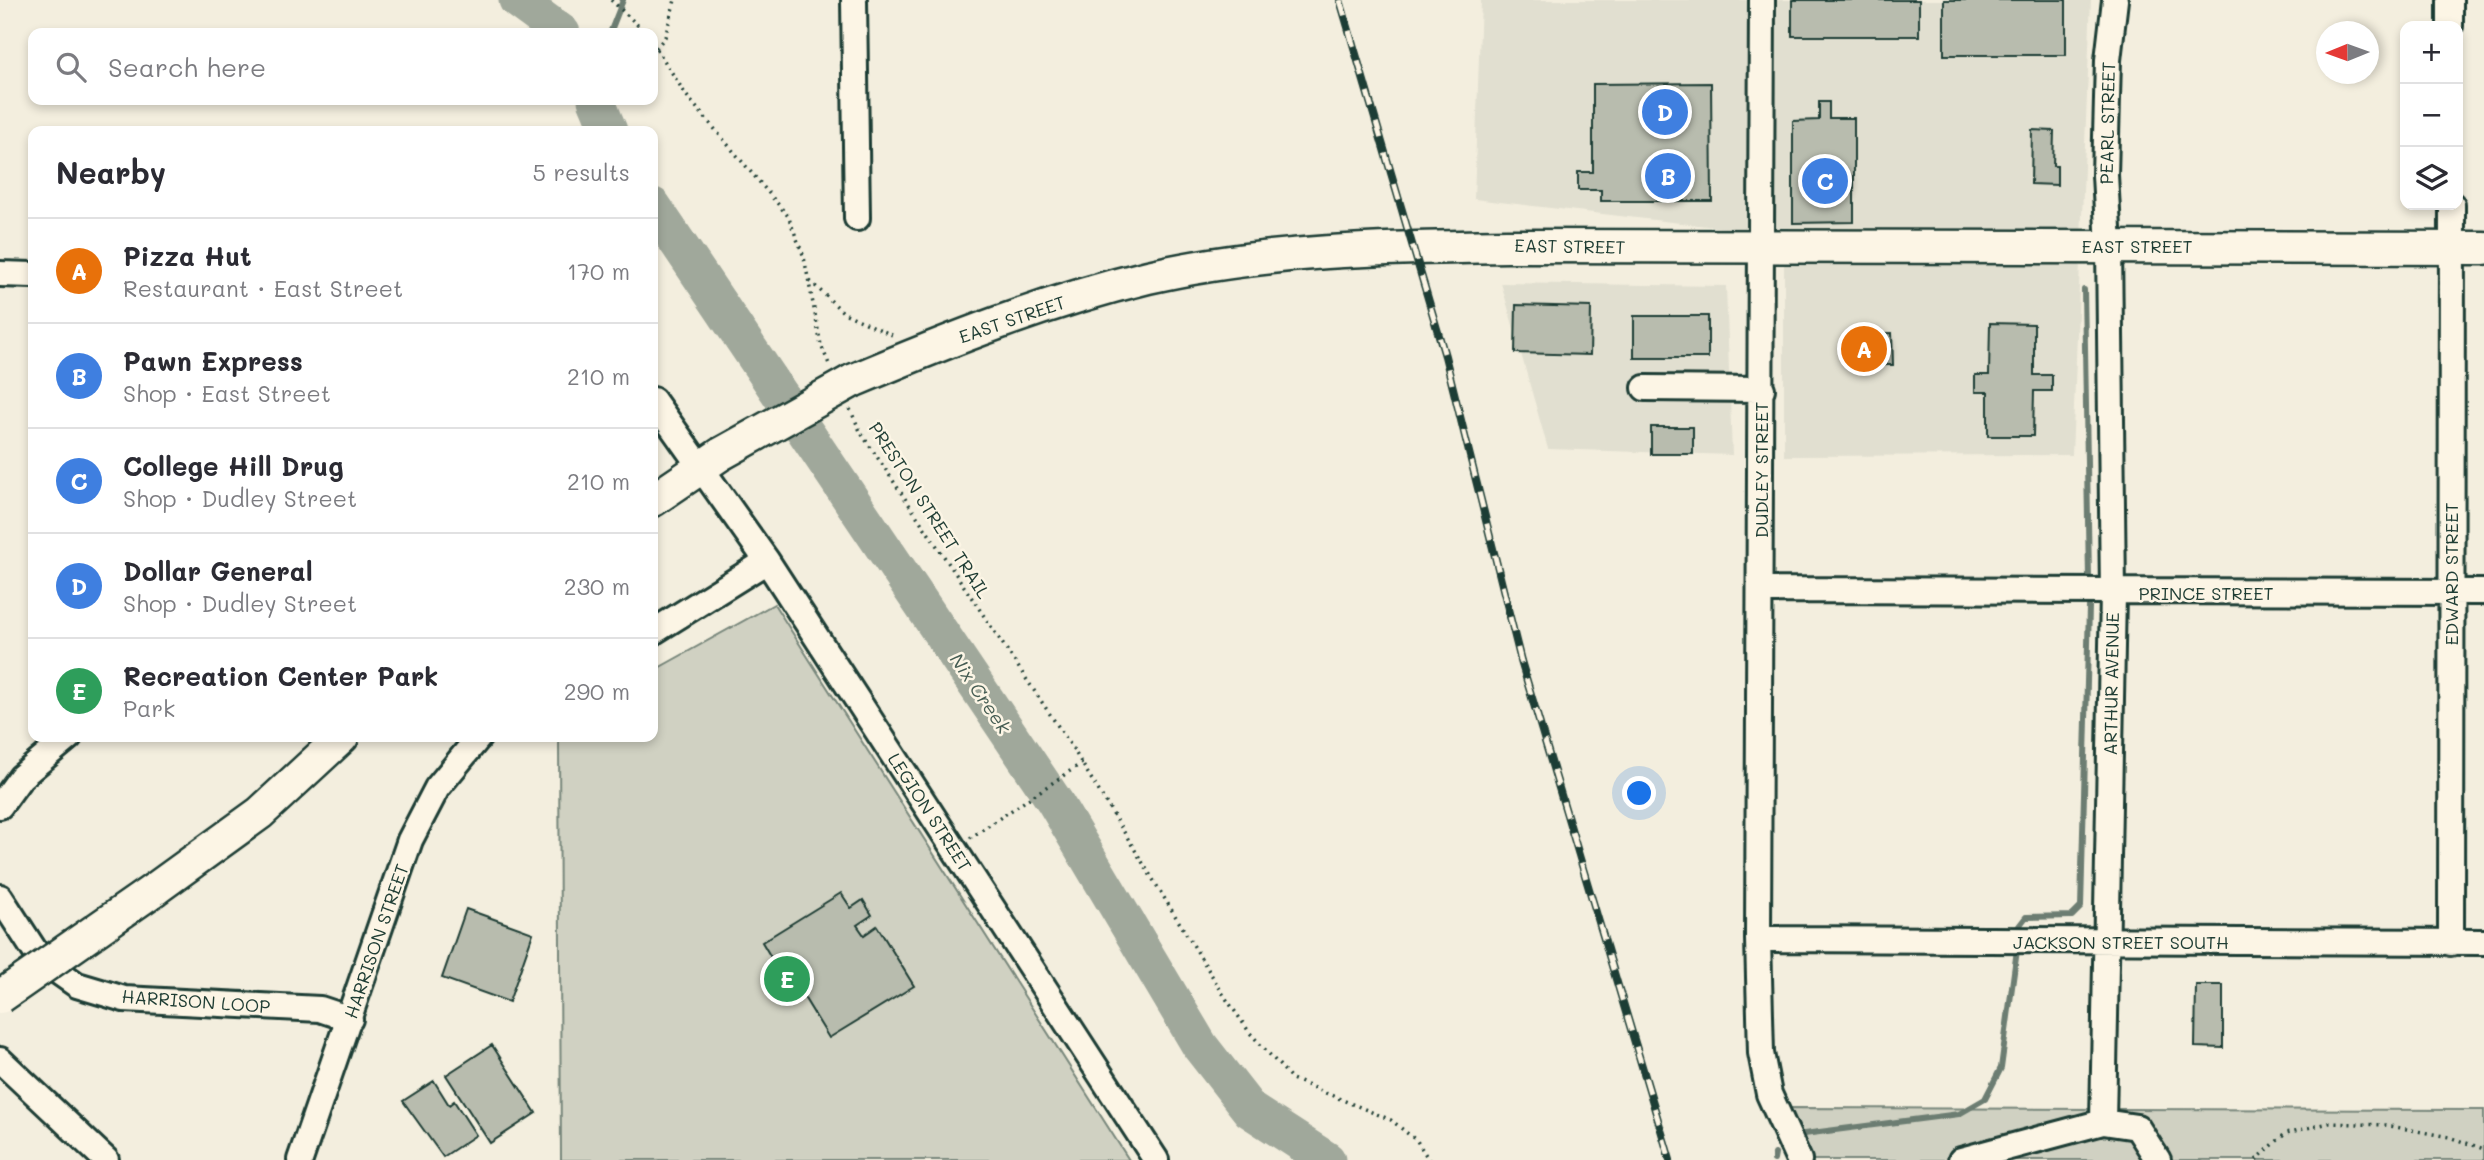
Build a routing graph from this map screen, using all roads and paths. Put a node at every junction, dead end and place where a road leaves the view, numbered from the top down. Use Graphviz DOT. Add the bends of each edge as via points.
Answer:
graph roads {
  1 [pos="611,0"];
  2 [pos="675,0"];
  3 [pos="854,0"];
  4 [pos="1762,0"];
  5 [pos="2115,0"];
  6 [pos="2450,0"];
  7 [pos="2450,21"];
  8 [pos="641,28"];
  9 [pos="658,43"];
  10 [pos="658,52"];
  11 [pos="2452,210"];
  12 [pos="858,218"];
  13 [pos="2109,246"];
  14 [pos="1762,248"];
  15 [pos="2452,248"];
  16 [pos="2484,248"];
  17 [pos="0,274"];
  18 [pos="28,275"];
  19 [pos="809,279"];
  20 [pos="892,335"];
  21 [pos="844,386"];
  22 [pos="1645,388"];
  23 [pos="1762,389"];
  24 [pos="658,405"];
  25 [pos="711,461"];
  26 [pos="658,497"];
  27 [pos="767,561"];
  28 [pos="1760,590"];
  29 [pos="2451,592"];
  30 [pos="2484,592"];
  31 [pos="2113,593"];
  32 [pos="658,629"];
  33 [pos="63,742"];
  34 [pos="337,742"];
  35 [pos="476,742"];
  36 [pos="1082,763"];
  37 [pos="0,806"];
  38 [pos="984,829"];
  39 [pos="0,897"];
  40 [pos="1758,939"];
  41 [pos="2105,942"];
  42 [pos="2484,942"];
  43 [pos="2451,943"];
  44 [pos="0,997"];
  45 [pos="350,1019"];
  46 [pos="0,1060"];
  47 [pos="2103,1122"];
  48 [pos="2484,1149"];
  49 [pos="106,1160"];
  50 [pos="300,1160"];
  51 [pos="1156,1160"];
  52 [pos="1429,1160"];
  53 [pos="1799,1160"];
  54 [pos="1961,1160"];
  55 [pos="2158,1160"];
  56 [pos="2256,1160"];
  1 -- 8 [label="path"];
  2 -- 9 [label="path, PRESTON STREET TRAIL" via="665,37"];
  3 -- 12 [label="street"];
  4 -- 14 [label="street, DUDLEY STREET"];
  5 -- 13 [label="street, PEARL STREET" via="2106,109"];
  6 -- 7 [label="street"];
  10 -- 19 [label="path, PRESTON STREET TRAIL" via="686,95 788,216"];
  11 -- 15 [label="street, EDWARD STREET"];
  13 -- 14 [label="main road, EAST STREET"];
  13 -- 15 [label="main road, EAST STREET"];
  13 -- 31 [label="street, ARTHUR AVENUE"];
  14 -- 21 [label="main road, EAST STREET" via="1401,248 1235,262 1150,277 995,322"];
  14 -- 23 [label="street, DUDLEY STREET"];
  15 -- 16 [label="main road, EAST STREET"];
  15 -- 29 [label="street, EDWARD STREET"];
  17 -- 18 [label="street"];
  19 -- 20 [label="path" via="844,313"];
  19 -- 21 [label="path, PRESTON STREET TRAIL" via="821,345"];
  21 -- 25 [label="main road, EAST STREET, bridge"];
  21 -- 36 [label="path, PRESTON STREET TRAIL" via="861,433"];
  22 -- 23 [label="street"];
  23 -- 28 [label="street, DUDLEY STREET"];
  24 -- 25 [label="street, LEGION STREET"];
  25 -- 26 [label="main road, EAST STREET"];
  25 -- 27 [label="street, LEGION STREET"];
  27 -- 32 [label="street"];
  27 -- 51 [label="street, LEGION STREET"];
  28 -- 31 [label="street, PRINCE STREET"];
  28 -- 40 [label="street, DUDLEY STREET"];
  29 -- 30 [label="street, PRINCE STREET"];
  29 -- 31 [label="street, PRINCE STREET"];
  29 -- 43 [label="street, EDWARD STREET"];
  31 -- 41 [label="street, ARTHUR AVENUE"];
  33 -- 37 [label="street" via="21,777"];
  34 -- 44 [label="main road, bridge" via="260,813"];
  35 -- 45 [label="street, HARRISON STREET" via="436,788 411,840"];
  36 -- 38 [label="path"];
  36 -- 52 [label="path, PRESTON STREET TRAIL" via="1225,997 1272,1059 1292,1079 1391,1119 1417,1141"];
  39 -- 45 [label="street, HARRISON LOOP" via="40,959 77,985 124,999 320,1009"];
  40 -- 41 [label="street, JACKSON STREET SOUTH"];
  40 -- 53 [label="street, DUDLEY STREET" via="1761,1053 1769,1094"];
  41 -- 43 [label="street, JACKSON STREET SOUTH"];
  41 -- 47 [label="street, ARTHUR AVENUE"];
  42 -- 43 [label="street, JACKSON STREET SOUTH"];
  45 -- 50 [label="street, HARRISON STREET"];
  46 -- 49 [label="street"];
  47 -- 54 [label="street"];
  47 -- 55 [label="street" via="2137,1127"];
  48 -- 56 [label="path" via="2385,1125 2329,1123 2286,1133"];
}
